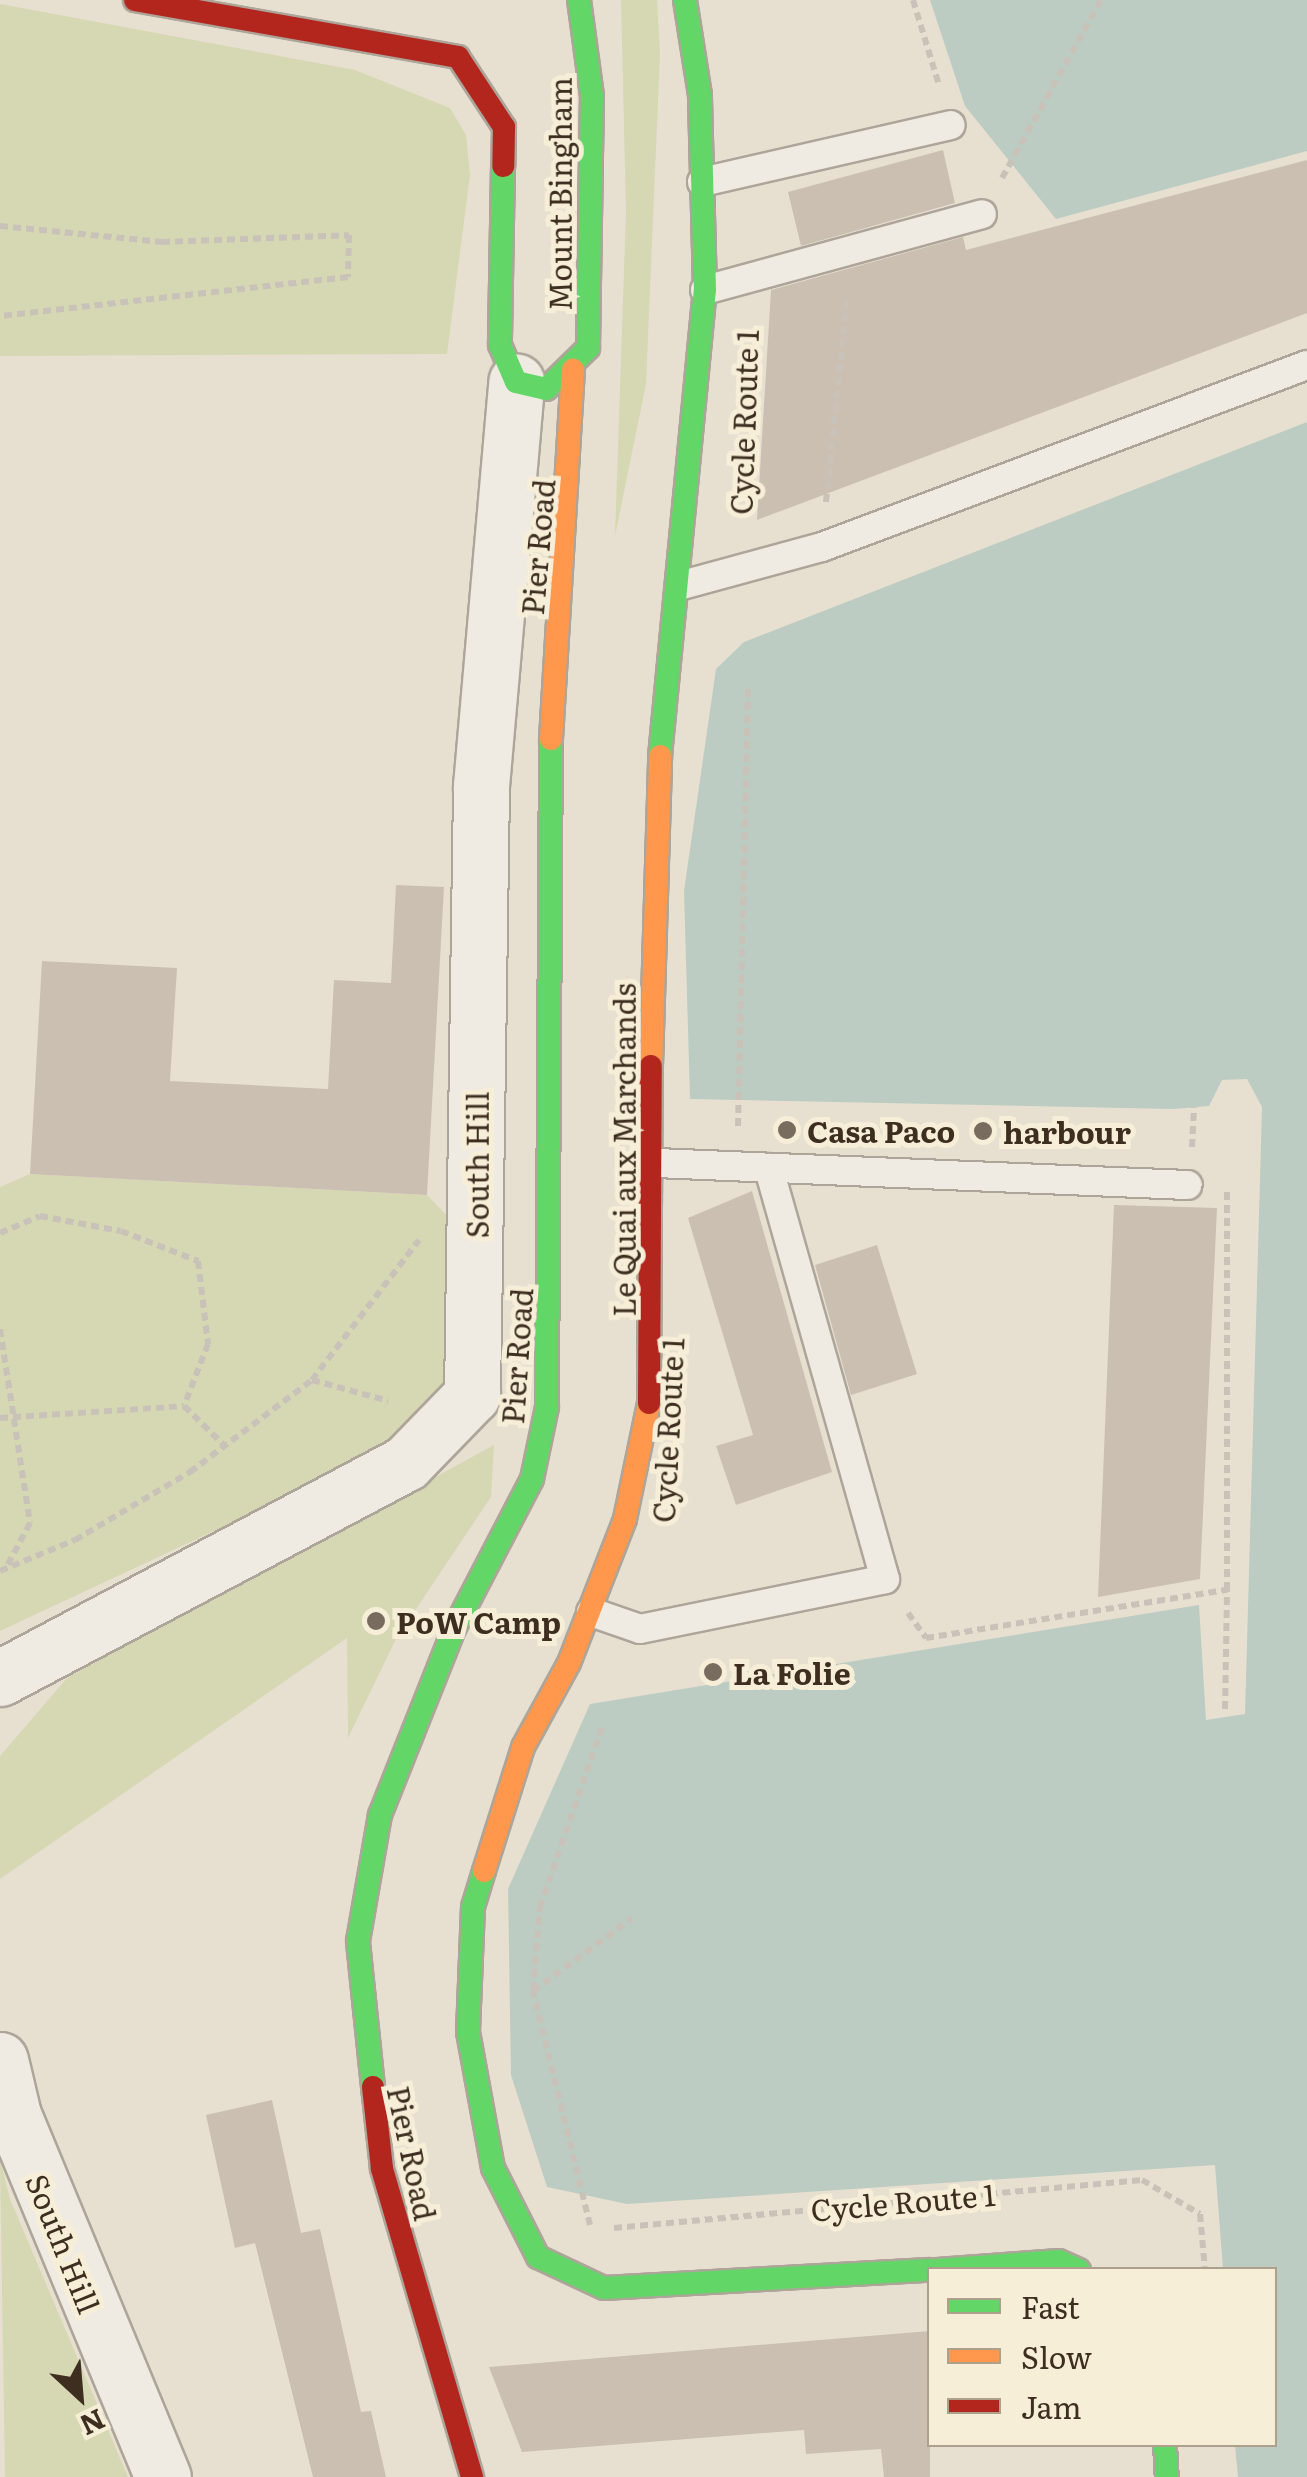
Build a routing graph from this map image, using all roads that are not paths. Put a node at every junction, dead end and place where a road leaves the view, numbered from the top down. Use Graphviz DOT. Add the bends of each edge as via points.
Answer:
graph roads {
  1 [pos="135,0"];
  2 [pos="579,0"];
  3 [pos="685,0"];
  4 [pos="951,125"];
  5 [pos="702,182"];
  6 [pos="982,214"];
  7 [pos="705,290"];
  8 [pos="1307,365"];
  9 [pos="573,370"];
  10 [pos="516,382"];
  11 [pos="682,585"];
  12 [pos="656,1164"];
  13 [pos="769,1168"];
  14 [pos="1188,1185"];
  15 [pos="591,1612"];
  16 [pos="0,1678"];
  17 [pos="0,2060"];
  18 [pos="983,2267"];
  19 [pos="1072,2267"];
  20 [pos="927,2270"];
  21 [pos="1165,2447"];
  22 [pos="163,2477"];
  23 [pos="472,2477"];
  24 [pos="1168,2477"];
  1 -- 10 [label="main road, Mount Bingham" via="458,57 504,127 500,345"];
  2 -- 9 [label="main road, Mount Bingham" via="592,96 594,277 588,348"];
  3 -- 5 [label="main road, Le Quai aux Marchands"];
  4 -- 5 [label="lane"];
  5 -- 7 [label="main road, Le Quai aux Marchands"];
  6 -- 7 [label="lane"];
  7 -- 11 [label="main road, Le Quai aux Marchands"];
  8 -- 11 [label="lane" via="822,547"];
  9 -- 10 [label="main road" via="546,390"];
  9 -- 23 [label="main road, Pier Road" via="551,745 556,1095 547,1407 532,1479 455,1627 380,1815 358,1941 382,2169"];
  10 -- 16 [label="street, South Hill" via="481,786 472,1395 448,1428 406,1463"];
  11 -- 12 [label="main road, Le Quai aux Marchands" via="653,829"];
  12 -- 13 [label="lane"];
  12 -- 15 [label="main road, Le Quai aux Marchands" via="649,1420"];
  13 -- 14 [label="lane"];
  13 -- 15 [label="lane" via="885,1579 640,1629"];
  15 -- 20 [label="main road, Le Quai aux Marchands" via="523,1748 473,1907 468,2032 492,2168 538,2258 604,2288"];
  17 -- 22 [label="street, South Hill" via="20,2133"];
  18 -- 19 [label="main road"];
  21 -- 24 [label="main road"];
}
